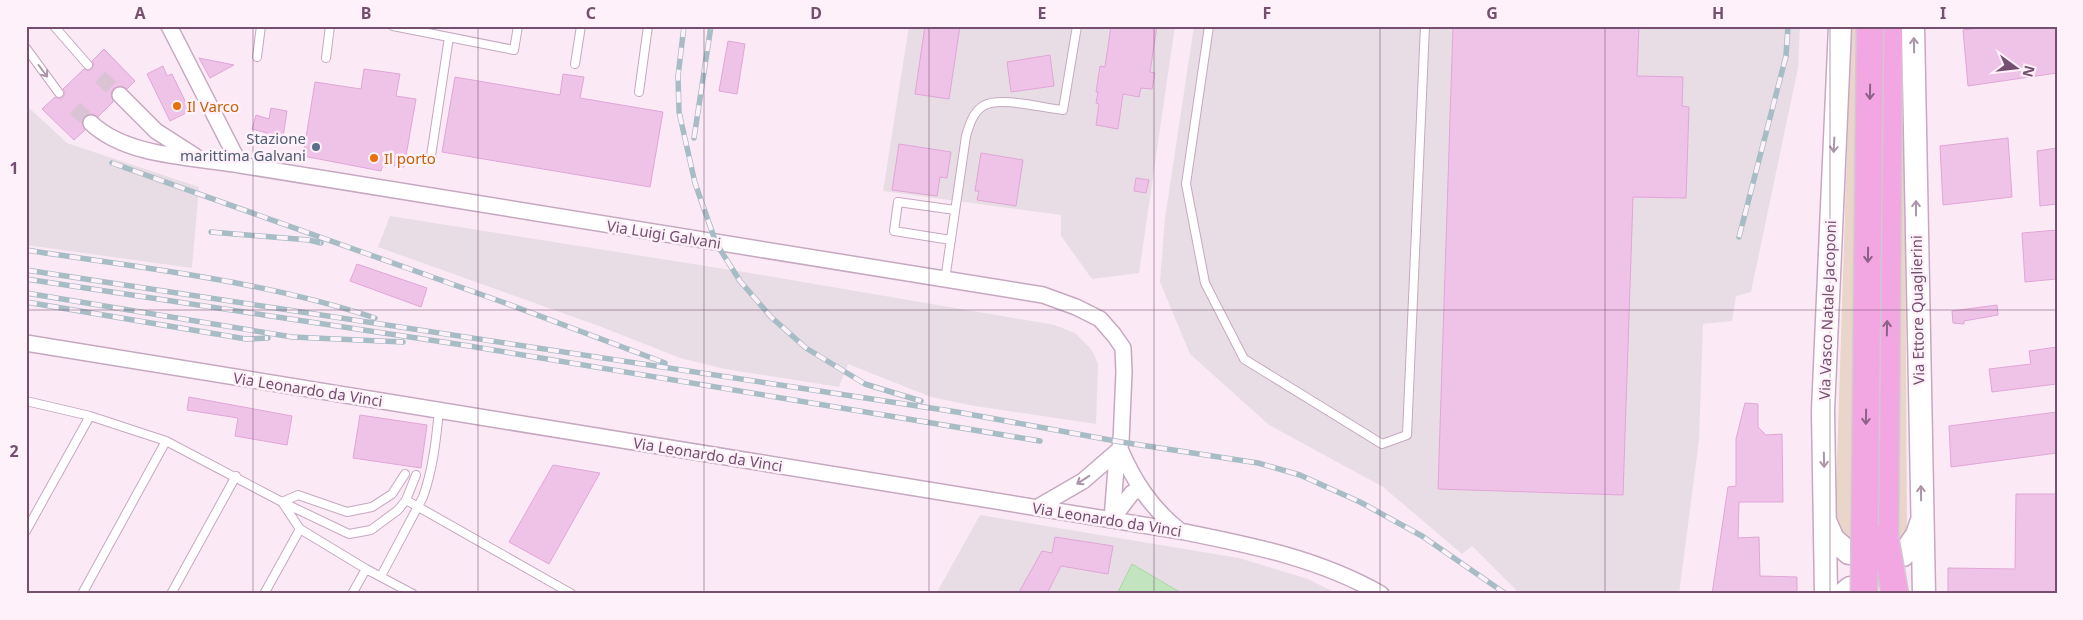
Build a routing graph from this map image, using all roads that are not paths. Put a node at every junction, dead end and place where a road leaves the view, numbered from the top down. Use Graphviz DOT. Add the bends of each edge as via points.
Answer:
graph roads {
  1 [pos="54,26"];
  2 [pos="169,26"];
  3 [pos="261,26"];
  4 [pos="330,26"];
  5 [pos="393,26"];
  6 [pos="518,26"];
  7 [pos="581,26"];
  8 [pos="648,26"];
  9 [pos="1077,26"];
  10 [pos="1209,26"];
  11 [pos="1425,26"];
  12 [pos="1840,26"];
  13 [pos="1870,26"];
  14 [pos="1889,26"];
  15 [pos="1913,26"];
  16 [pos="449,37"];
  17 [pos="26,48"];
  18 [pos="257,57"];
  19 [pos="326,58"];
  20 [pos="88,64"];
  21 [pos="575,64"];
  22 [pos="638,92"];
  23 [pos="59,93"];
  24 [pos="120,95"];
  25 [pos="91,123"];
  26 [pos="431,156"];
  27 [pos="198,158"];
  28 [pos="240,165"];
  29 [pos="955,210"];
  30 [pos="951,240"];
  31 [pos="945,280"];
  32 [pos="26,344"];
  33 [pos="26,401"];
  34 [pos="439,411"];
  35 [pos="90,416"];
  36 [pos="166,441"];
  37 [pos="1120,449"];
  38 [pos="405,474"];
  39 [pos="416,475"];
  40 [pos="236,476"];
  41 [pos="1140,489"];
  42 [pos="406,500"];
  43 [pos="282,502"];
  44 [pos="419,506"];
  45 [pos="1038,507"];
  46 [pos="1112,520"];
  47 [pos="1825,520"];
  48 [pos="1922,520"];
  49 [pos="300,529"];
  50 [pos="26,531"];
  51 [pos="1180,531"];
  52 [pos="1849,553"];
  53 [pos="1903,555"];
  54 [pos="366,569"];
  55 [pos="381,576"];
  56 [pos="1852,592"];
  57 [pos="1903,593"];
  58 [pos="82,594"];
  59 [pos="171,594"];
  60 [pos="264,594"];
  61 [pos="352,594"];
  62 [pos="413,594"];
  63 [pos="572,594"];
  64 [pos="1381,594"];
  65 [pos="1826,594"];
  1 -- 20 [label="lane"];
  2 -- 28 [label="street"];
  3 -- 18 [label="lane"];
  4 -- 19 [label="lane"];
  5 -- 16 [label="lane"];
  6 -- 16 [label="lane" via="514,50"];
  7 -- 21 [label="lane"];
  8 -- 22 [label="lane"];
  9 -- 29 [label="lane" via="1063,110 996,101 981,107 971,121"];
  10 -- 11 [label="lane" via="1186,184 1205,283 1244,359 1382,444 1407,435"];
  12 -- 47 [label="main road, Via Vasco Natale Jacoponi, one-way" via="1823,412"];
  13 -- 56 [label="highway, one-way, bridge"];
  57 -- 14 [label="highway, one-way, bridge" via="1885,537"];
  48 -- 15 [label="main road, Via Ettore Quaglierini, one-way"];
  16 -- 26 [label="lane"];
  17 -- 23 [label="lane, one-way"];
  24 -- 27 [label="street" via="156,131"];
  25 -- 27 [label="street, Via Luigi Galvani" via="101,133 142,151"];
  27 -- 28 [label="street, Via Luigi Galvani"];
  28 -- 31 [label="street, Via Luigi Galvani"];
  29 -- 30 [label="lane"];
  29 -- 30 [label="lane" via="898,202 894,232"];
  30 -- 31 [label="lane"];
  31 -- 37 [label="street, Via Luigi Galvani" via="1043,295 1100,319 1123,348"];
  32 -- 34 [label="street, Via Leonardo da Vinci"];
  33 -- 35 [label="lane"];
  34 -- 44 [label="lane" via="432,465"];
  34 -- 45 [label="street, Via Leonardo da Vinci"];
  35 -- 36 [label="lane"];
  35 -- 50 [label="lane"];
  36 -- 40 [label="lane"];
  36 -- 58 [label="lane"];
  37 -- 41 [label="street"];
  37 -- 45 [label="street, one-way" via="1083,481"];
  37 -- 46 [label="street, Via Luigi Galvani"];
  38 -- 43 [label="lane" via="392,494 372,507 347,512 298,495"];
  39 -- 42 [label="lane"];
  40 -- 43 [label="lane"];
  40 -- 59 [label="lane"];
  41 -- 46 [label="street" via="1132,493"];
  41 -- 51 [label="street" via="1160,514"];
  42 -- 43 [label="lane" via="371,530 349,534"];
  42 -- 44 [label="lane"];
  43 -- 49 [label="lane"];
  44 -- 55 [label="lane"];
  44 -- 63 [label="lane"];
  45 -- 46 [label="street, Via Leonardo da Vinci"];
  46 -- 51 [label="street, Via Leonardo da Vinci"];
  47 -- 52 [label="main road" via="1833,539"];
  47 -- 65 [label="main road, Via Vasco Natale Jacoponi"];
  48 -- 53 [label="main road" via="1917,535"];
  48 -- 57 [label="main road, Via Ettore Quaglierini"];
  49 -- 54 [label="lane"];
  49 -- 60 [label="lane"];
  51 -- 64 [label="street, Via Leonardo da Vinci" via="1314,562"];
  54 -- 55 [label="lane"];
  54 -- 61 [label="lane"];
  55 -- 62 [label="lane"];
}
